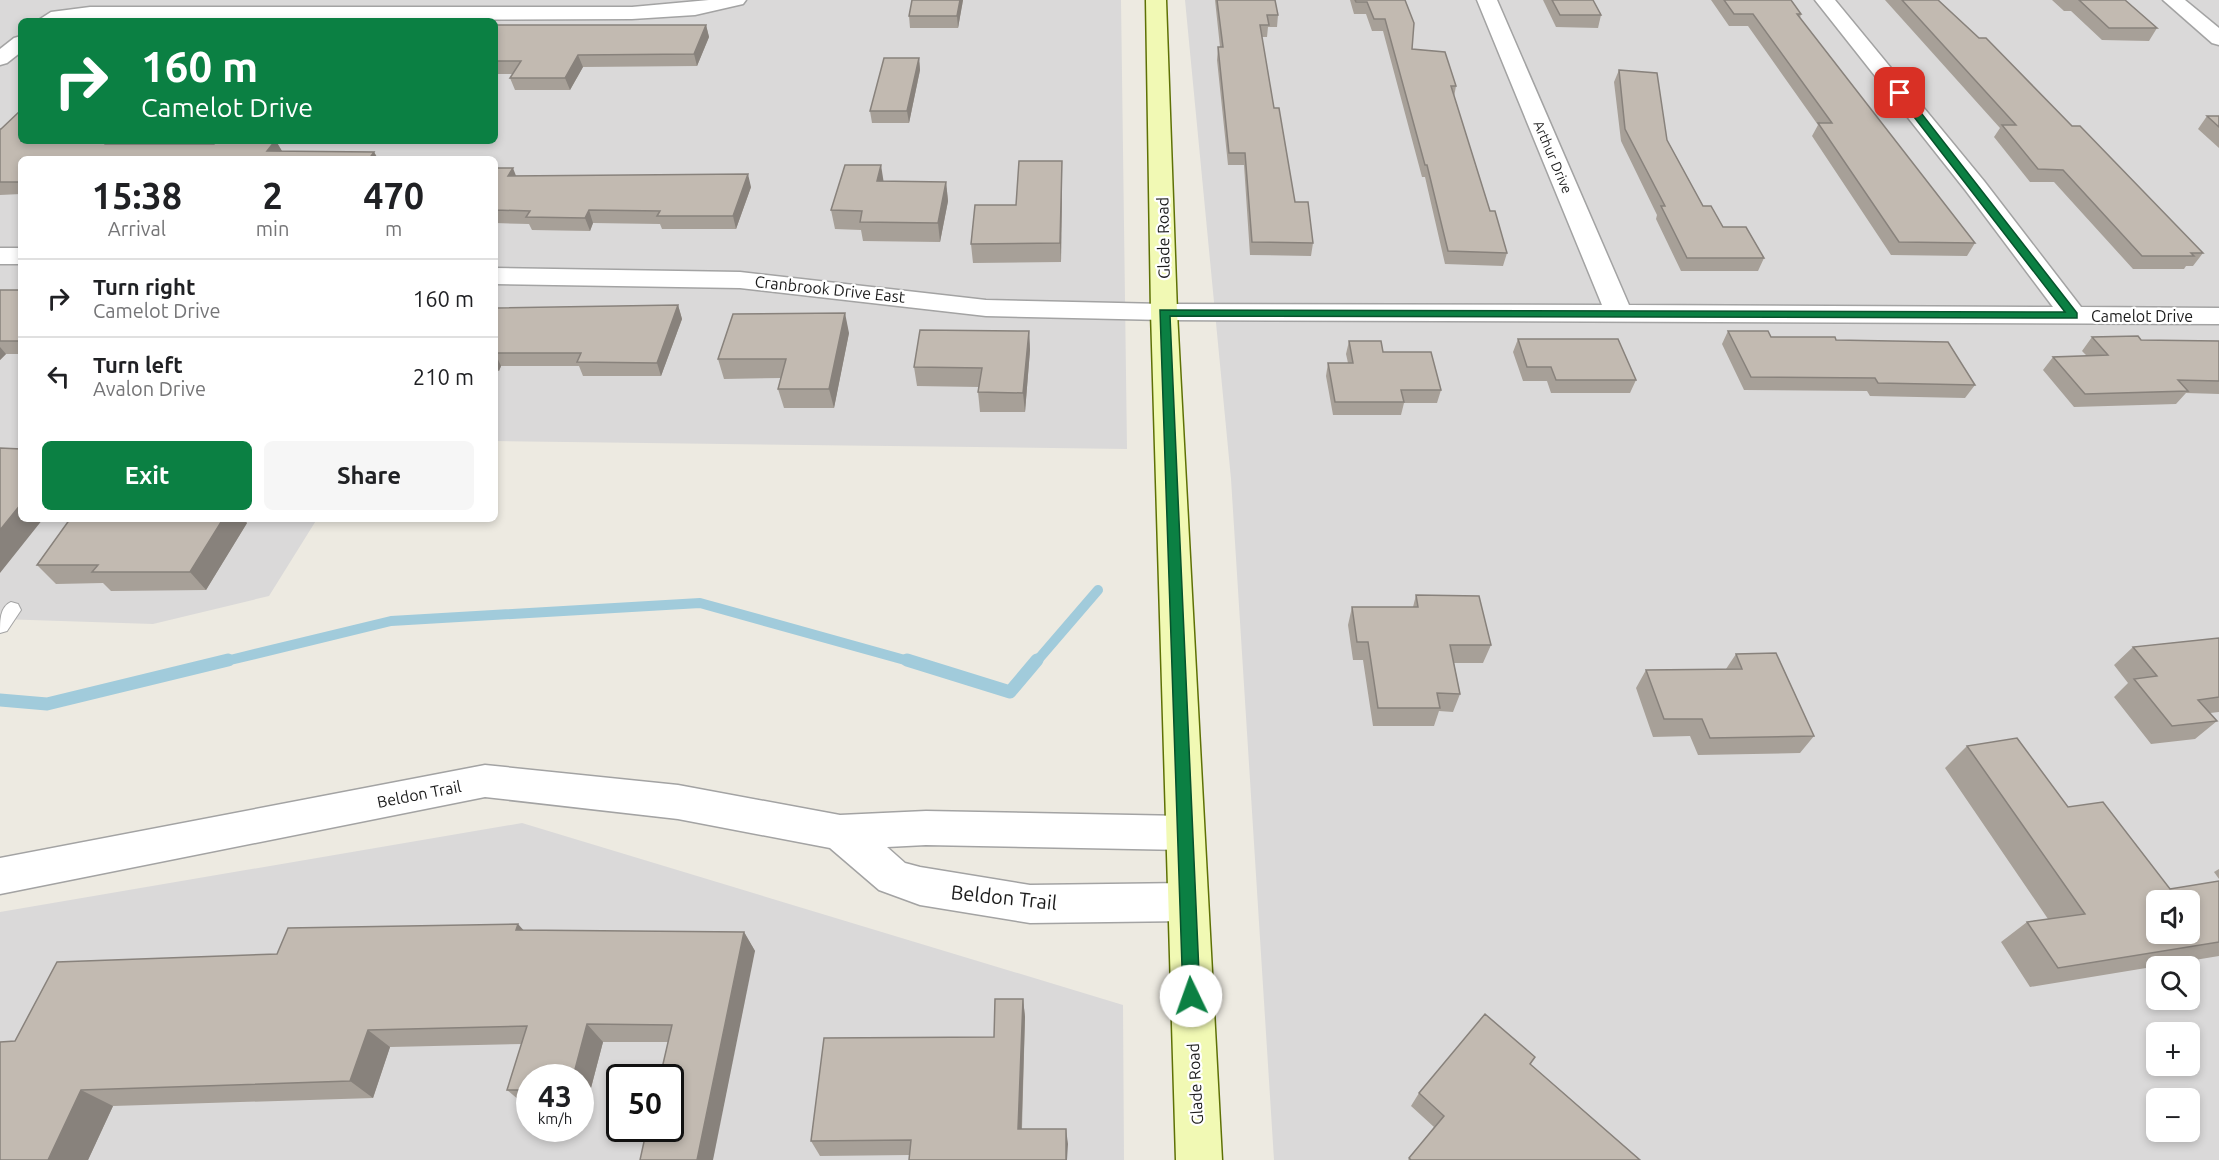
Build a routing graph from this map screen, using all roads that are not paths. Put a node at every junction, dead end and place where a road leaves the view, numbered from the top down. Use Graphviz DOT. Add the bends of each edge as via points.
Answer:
graph roads {
  1 [pos="736,0"];
  2 [pos="1156,0"];
  3 [pos="1487,0"];
  4 [pos="1825,0"];
  5 [pos="2174,0"];
  6 [pos="61,18"];
  7 [pos="2219,39"];
  8 [pos="18,44"];
  9 [pos="0,59"];
  10 [pos="0,256"];
  11 [pos="18,256"];
  12 [pos="498,276"];
  13 [pos="1164,312"];
  14 [pos="1618,314"];
  15 [pos="2073,315"];
  16 [pos="2219,316"];
  17 [pos="840,832"];
  18 [pos="1184,833"];
  19 [pos="0,876"];
  20 [pos="1187,902"];
  21 [pos="1199,1160"];
  1 -- 6 [label="street" via="695,9 632,13 90,13"];
  2 -- 13 [label="main road, Glade Road"];
  3 -- 14 [label="street, Arthur Drive"];
  4 -- 15 [label="street" via="1976,186"];
  5 -- 7 [label="street"];
  8 -- 9 [label="street"];
  10 -- 11 [label="street"];
  12 -- 13 [label="street, Cranbrook Drive East" via="740,279 986,308"];
  13 -- 14 [label="street, Camelot Drive"];
  13 -- 18 [label="main road, Glade Road"];
  14 -- 15 [label="street, Camelot Drive"];
  15 -- 16 [label="street, Camelot Drive"];
  17 -- 18 [label="street, Beldon Trail" via="926,828"];
  17 -- 19 [label="street, Beldon Trail" via="678,802 485,781"];
  17 -- 20 [label="street, Beldon Trail" via="893,877 920,886 1030,904"];
  18 -- 20 [label="main road, Glade Road"];
  20 -- 21 [label="main road, Glade Road"];
}
